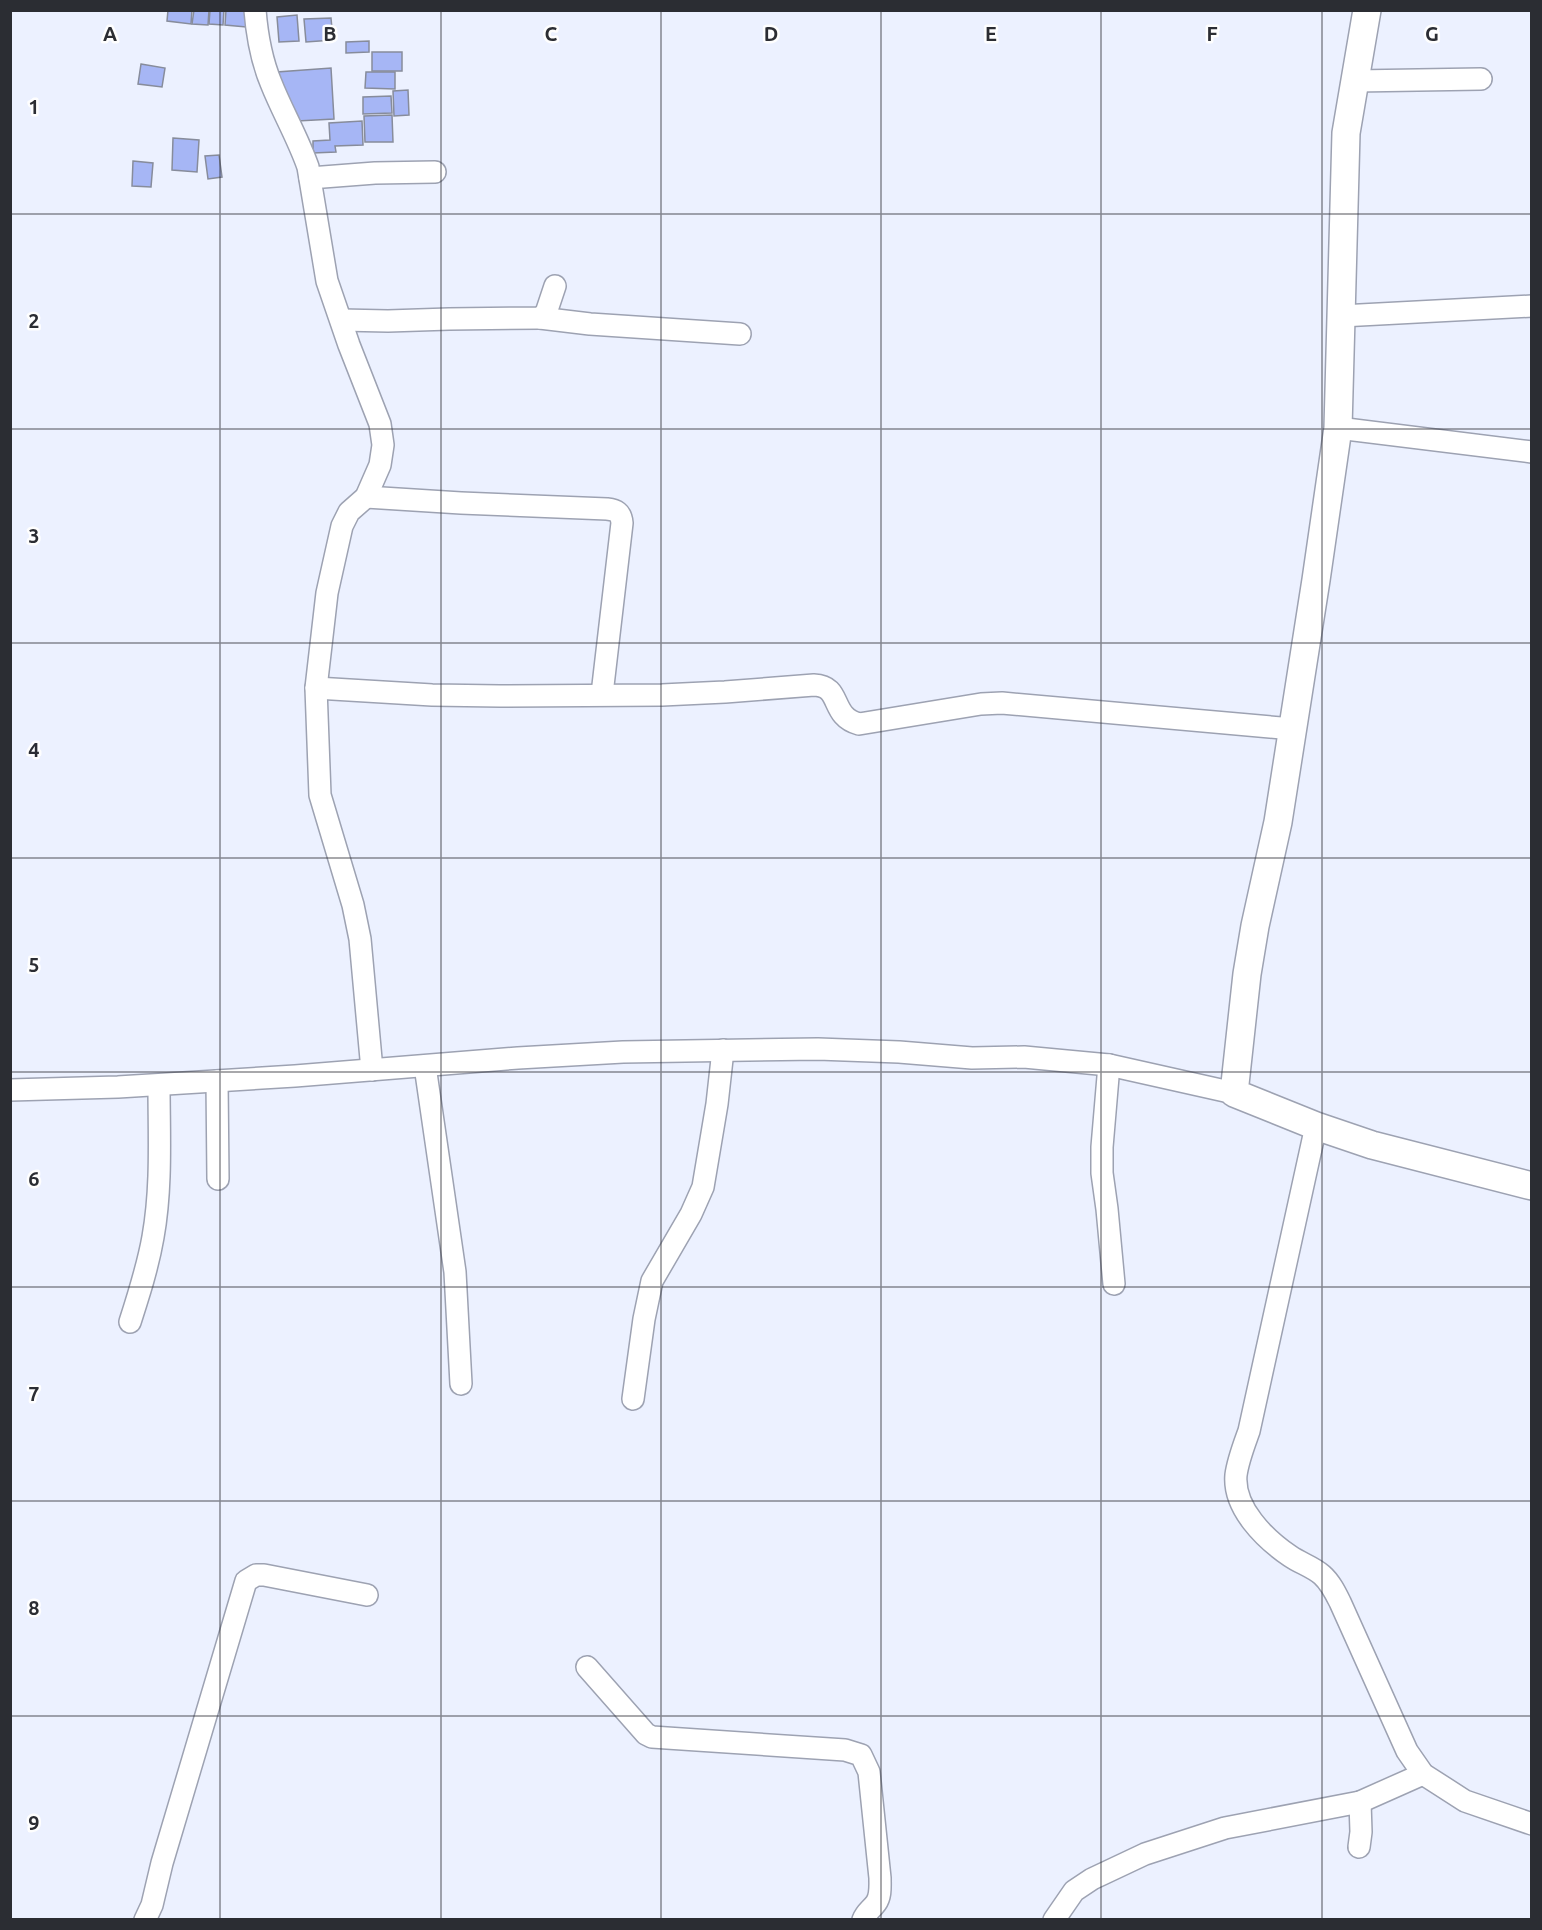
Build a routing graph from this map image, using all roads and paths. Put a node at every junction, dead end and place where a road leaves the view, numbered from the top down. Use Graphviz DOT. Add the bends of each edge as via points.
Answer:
graph roads {
  1 [pos="255,10"];
  2 [pos="1367,10"];
  3 [pos="1481,79"];
  4 [pos="1355,81"];
  5 [pos="435,172"];
  6 [pos="310,178"];
  7 [pos="555,286"];
  8 [pos="1532,306"];
  9 [pos="1341,316"];
  10 [pos="540,318"];
  11 [pos="341,320"];
  12 [pos="740,334"];
  13 [pos="1338,428"];
  14 [pos="1532,452"];
  15 [pos="366,497"];
  16 [pos="316,688"];
  17 [pos="602,694"];
  18 [pos="1293,729"];
  19 [pos="723,1050"];
  20 [pos="1109,1065"];
  21 [pos="425,1066"];
  22 [pos="372,1070"];
  23 [pos="217,1081"];
  24 [pos="159,1084"];
  25 [pos="10,1090"];
  26 [pos="1234,1093"];
  27 [pos="1316,1126"];
  28 [pos="219,1179"];
  29 [pos="1532,1186"];
  30 [pos="1114,1284"];
  31 [pos="130,1322"];
  32 [pos="461,1384"];
  33 [pos="633,1399"];
  34 [pos="367,1595"];
  35 [pos="587,1666"];
  36 [pos="1423,1774"];
  37 [pos="1359,1802"];
  38 [pos="1532,1824"];
  39 [pos="1359,1847"];
  40 [pos="145,1920"];
  41 [pos="863,1920"];
  42 [pos="1054,1920"];
  1 -- 6 [label="street" via="263,61 302,150"];
  2 -- 4 [label="street"];
  3 -- 4 [label="street"];
  4 -- 9 [label="street" via="1346,133"];
  5 -- 6 [label="street"];
  6 -- 11 [label="street" via="323,264"];
  7 -- 10 [label="street" via="546,313"];
  8 -- 9 [label="street"];
  9 -- 13 [label="street"];
  10 -- 11 [label="street"];
  10 -- 12 [label="street"];
  11 -- 15 [label="street" via="380,424 383,445 380,465"];
  13 -- 14 [label="street"];
  13 -- 18 [label="street"];
  15 -- 16 [label="street" via="349,512 342,526 327,593"];
  15 -- 17 [label="street" via="607,509 620,513"];
  16 -- 17 [label="street" via="432,695"];
  16 -- 22 [label="street" via="320,795 360,939"];
  17 -- 18 [label="street" via="704,693 822,685 831,692 842,714 859,724 1002,703"];
  18 -- 26 [label="street" via="1250,955"];
  19 -- 20 [label="street" via="863,1050"];
  19 -- 21 [label="street" via="623,1052"];
  19 -- 33 [label="street" via="703,1187 652,1281"];
  20 -- 26 [label="street"];
  20 -- 30 [label="street" via="1102,1173"];
  21 -- 22 [label="street"];
  21 -- 32 [label="street" via="455,1272"];
  22 -- 23 [label="street"];
  23 -- 24 [label="street"];
  23 -- 28 [label="street"];
  24 -- 25 [label="street"];
  24 -- 31 [label="street" via="154,1236"];
  26 -- 27 [label="street"];
  27 -- 29 [label="street" via="1372,1145"];
  27 -- 36 [label="street" via="1249,1431 1240,1456 1236,1477 1239,1496 1251,1522 1270,1541 1321,1574 1332,1586 1407,1750"];
  34 -- 40 [label="street" via="264,1575 246,1581"];
  35 -- 41 [label="street" via="652,1737 845,1750 861,1755 869,1772 880,1878 876,1903"];
  36 -- 37 [label="street"];
  36 -- 38 [label="street" via="1465,1801"];
  37 -- 39 [label="street"];
  37 -- 42 [label="street" via="1225,1828 1145,1854 1074,1891"];
}
